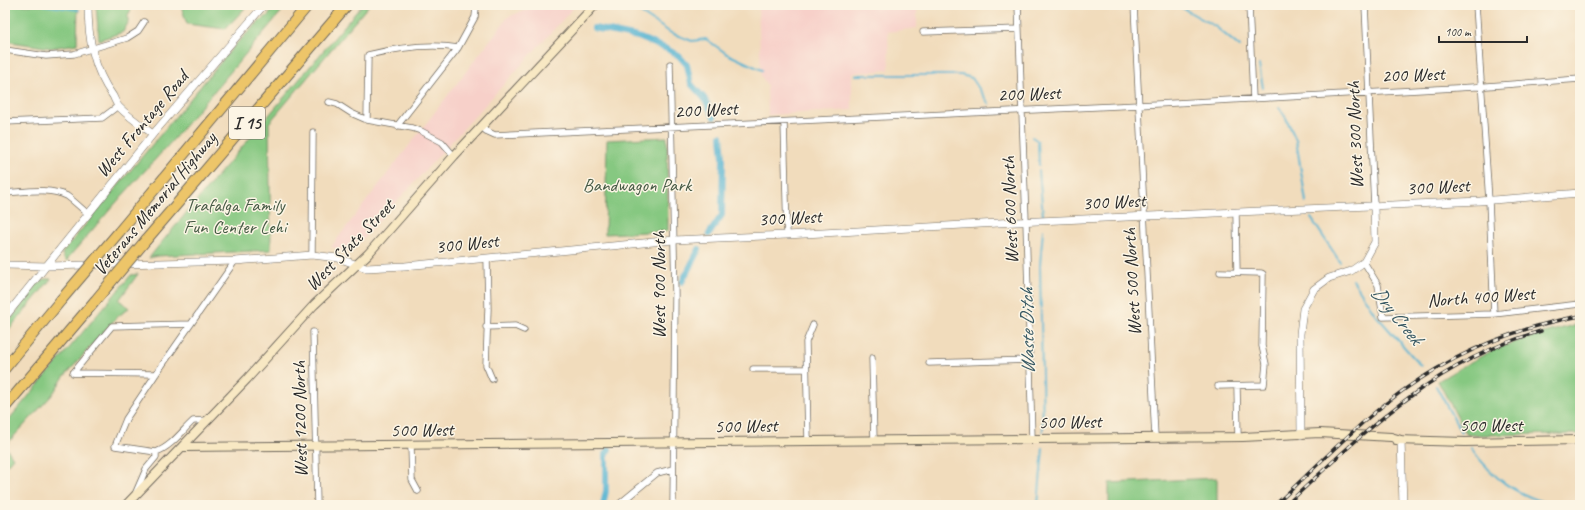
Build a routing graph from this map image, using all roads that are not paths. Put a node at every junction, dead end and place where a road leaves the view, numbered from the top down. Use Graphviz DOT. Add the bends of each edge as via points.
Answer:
graph roads {
  1 [pos="88,5"];
  2 [pos="264,5"];
  3 [pos="308,5"];
  4 [pos="347,5"];
  5 [pos="470,5"];
  6 [pos="595,5"];
  7 [pos="1018,5"];
  8 [pos="1134,5"];
  9 [pos="1249,5"];
  10 [pos="1365,5"];
  11 [pos="1476,5"];
  12 [pos="144,22"];
  13 [pos="1019,30"];
  14 [pos="923,32"];
  15 [pos="458,48"];
  16 [pos="91,49"];
  17 [pos="5,50"];
  18 [pos="670,64"];
  19 [pos="1580,79"];
  20 [pos="1481,87"];
  21 [pos="1370,92"];
  22 [pos="1253,99"];
  23 [pos="329,102"];
  24 [pos="1139,105"];
  25 [pos="118,106"];
  26 [pos="1022,109"];
  27 [pos="366,120"];
  28 [pos="5,122"];
  29 [pos="784,122"];
  30 [pos="397,126"];
  31 [pos="482,126"];
  32 [pos="672,127"];
  33 [pos="313,132"];
  34 [pos="153,134"];
  35 [pos="454,156"];
  36 [pos="5,193"];
  37 [pos="1580,193"];
  38 [pos="1489,201"];
  39 [pos="1374,206"];
  40 [pos="1236,212"];
  41 [pos="88,214"];
  42 [pos="1144,216"];
  43 [pos="1026,221"];
  44 [pos="787,235"];
  45 [pos="674,240"];
  46 [pos="312,255"];
  47 [pos="487,258"];
  48 [pos="235,261"];
  49 [pos="1364,262"];
  50 [pos="5,265"];
  51 [pos="358,265"];
  52 [pos="48,266"];
  53 [pos="1220,272"];
  54 [pos="1238,272"];
  55 [pos="1580,304"];
  56 [pos="1494,314"];
  57 [pos="5,317"];
  58 [pos="190,324"];
  59 [pos="812,325"];
  60 [pos="486,327"];
  61 [pos="524,330"];
  62 [pos="313,332"];
  63 [pos="872,358"];
  64 [pos="1029,360"];
  65 [pos="929,364"];
  66 [pos="5,368"];
  67 [pos="753,369"];
  68 [pos="806,369"];
  69 [pos="156,374"];
  70 [pos="492,379"];
  71 [pos="1218,386"];
  72 [pos="1237,386"];
  73 [pos="5,407"];
  74 [pos="209,420"];
  75 [pos="1301,435"];
  76 [pos="1155,437"];
  77 [pos="1238,437"];
  78 [pos="1032,439"];
  79 [pos="1401,440"];
  80 [pos="1580,440"];
  81 [pos="808,441"];
  82 [pos="874,441"];
  83 [pos="673,443"];
  84 [pos="411,446"];
  85 [pos="317,447"];
  86 [pos="182,448"];
  87 [pos="156,452"];
  88 [pos="673,469"];
  89 [pos="418,491"];
  90 [pos="134,497"];
  91 [pos="126,505"];
  92 [pos="317,505"];
  93 [pos="618,505"];
  94 [pos="673,505"];
  95 [pos="1403,505"];
  1 -- 16 [label="street"];
  2 -- 34 [label="street, West Frontage Road"];
  3 -- 66 [label="highway, Veterans Memorial Highway / I 15, bridge"];
  4 -- 73 [label="highway, Veterans Memorial Highway / I 15, bridge"];
  5 -- 15 [label="street" via="476,8 475,17"];
  6 -- 31 [label="main road, West State Street"];
  7 -- 13 [label="street, West 600 North"];
  8 -- 24 [label="street, West 500 North"];
  9 -- 22 [label="street"];
  10 -- 21 [label="street, West 300 North"];
  11 -- 20 [label="street"];
  12 -- 16 [label="street" via="138,31 129,37"];
  13 -- 14 [label="street"];
  13 -- 26 [label="street, West 600 North"];
  15 -- 27 [label="street" via="401,48 368,55"];
  15 -- 30 [label="street"];
  16 -- 17 [label="street" via="74,54 46,56"];
  16 -- 25 [label="street" via="101,77"];
  18 -- 32 [label="street, West 900 North"];
  19 -- 20 [label="street, 200 West"];
  20 -- 21 [label="street, 200 West"];
  20 -- 38 [label="street"];
  21 -- 22 [label="street, 200 West"];
  21 -- 39 [label="street, West 300 North"];
  22 -- 24 [label="street, 200 West"];
  23 -- 27 [label="street"];
  24 -- 26 [label="street, 200 West"];
  24 -- 42 [label="street, West 500 North"];
  25 -- 28 [label="street" via="102,118"];
  25 -- 34 [label="street"];
  26 -- 29 [label="street, 200 West"];
  26 -- 43 [label="street, West 600 North"];
  27 -- 30 [label="street"];
  29 -- 32 [label="street, 200 West"];
  29 -- 44 [label="street"];
  30 -- 35 [label="street" via="421,131 442,142"];
  31 -- 32 [label="street, 200 West" via="486,131 495,134"];
  31 -- 35 [label="main road, West State Street"];
  32 -- 45 [label="street, West 900 North"];
  33 -- 46 [label="street"];
  34 -- 41 [label="street, West Frontage Road"];
  35 -- 51 [label="main road, West State Street"];
  36 -- 41 [label="street" via="43,191 60,194 68,197"];
  37 -- 38 [label="street, 300 West"];
  38 -- 39 [label="street, 300 West"];
  38 -- 56 [label="street"];
  39 -- 40 [label="street, 300 West"];
  39 -- 49 [label="street, West 300 North" via="1375,242"];
  40 -- 42 [label="street, 300 West"];
  40 -- 54 [label="street"];
  41 -- 52 [label="street, West Frontage Road"];
  42 -- 43 [label="street, 300 West"];
  42 -- 76 [label="street, West 500 North"];
  43 -- 44 [label="street, 300 West"];
  43 -- 64 [label="street, West 600 North"];
  44 -- 45 [label="street, 300 West"];
  45 -- 47 [label="street, 300 West"];
  45 -- 83 [label="street, West 900 North"];
  46 -- 48 [label="street, 300 West"];
  46 -- 51 [label="street, 300 West" via="338,258"];
  47 -- 51 [label="street, 300 West" via="405,266 366,268"];
  47 -- 60 [label="street"];
  48 -- 52 [label="street, 300 West"];
  48 -- 58 [label="street"];
  49 -- 56 [label="street, North 400 West" via="1378,284 1383,317"];
  49 -- 75 [label="street" via="1351,271 1329,278 1314,289 1303,309 1300,334"];
  50 -- 52 [label="street, 300 West"];
  51 -- 74 [label="main road, West State Street" via="314,305"];
  52 -- 57 [label="street, West Frontage Road"];
  53 -- 54 [label="street"];
  54 -- 72 [label="street" via="1263,274 1262,346 1266,364 1264,385"];
  55 -- 56 [label="street, North 400 West"];
  58 -- 69 [label="street"];
  58 -- 69 [label="street" via="112,326 73,373"];
  59 -- 68 [label="street" via="806,342"];
  60 -- 61 [label="street" via="515,326"];
  60 -- 70 [label="street" via="486,364"];
  62 -- 85 [label="street, West 1200 North"];
  63 -- 82 [label="street"];
  64 -- 65 [label="street"];
  64 -- 78 [label="street, West 600 North"];
  67 -- 68 [label="street"];
  68 -- 81 [label="street"];
  69 -- 87 [label="street" via="126,419 115,446"];
  71 -- 72 [label="street"];
  72 -- 77 [label="street"];
  74 -- 86 [label="main road, West State Street"];
  74 -- 87 [label="street" via="193,420 171,443"];
  75 -- 77 [label="main road, 500 West"];
  75 -- 79 [label="main road, 500 West"];
  76 -- 77 [label="main road, 500 West"];
  76 -- 78 [label="main road, 500 West"];
  78 -- 82 [label="main road, 500 West"];
  79 -- 80 [label="main road, 500 West"];
  79 -- 95 [label="street"];
  81 -- 82 [label="main road, 500 West"];
  81 -- 83 [label="main road, 500 West"];
  83 -- 84 [label="main road, 500 West"];
  83 -- 88 [label="street, West 900 North"];
  84 -- 85 [label="main road, 500 West"];
  84 -- 89 [label="street" via="412,480"];
  85 -- 86 [label="main road, 500 West"];
  85 -- 92 [label="street, West 1200 North"];
  86 -- 90 [label="main road, West State Street"];
  87 -- 90 [label="street" via="156,457 146,469"];
  88 -- 93 [label="street" via="657,474"];
  88 -- 94 [label="street, West 900 North"];
  90 -- 91 [label="main road, West State Street"];
}
